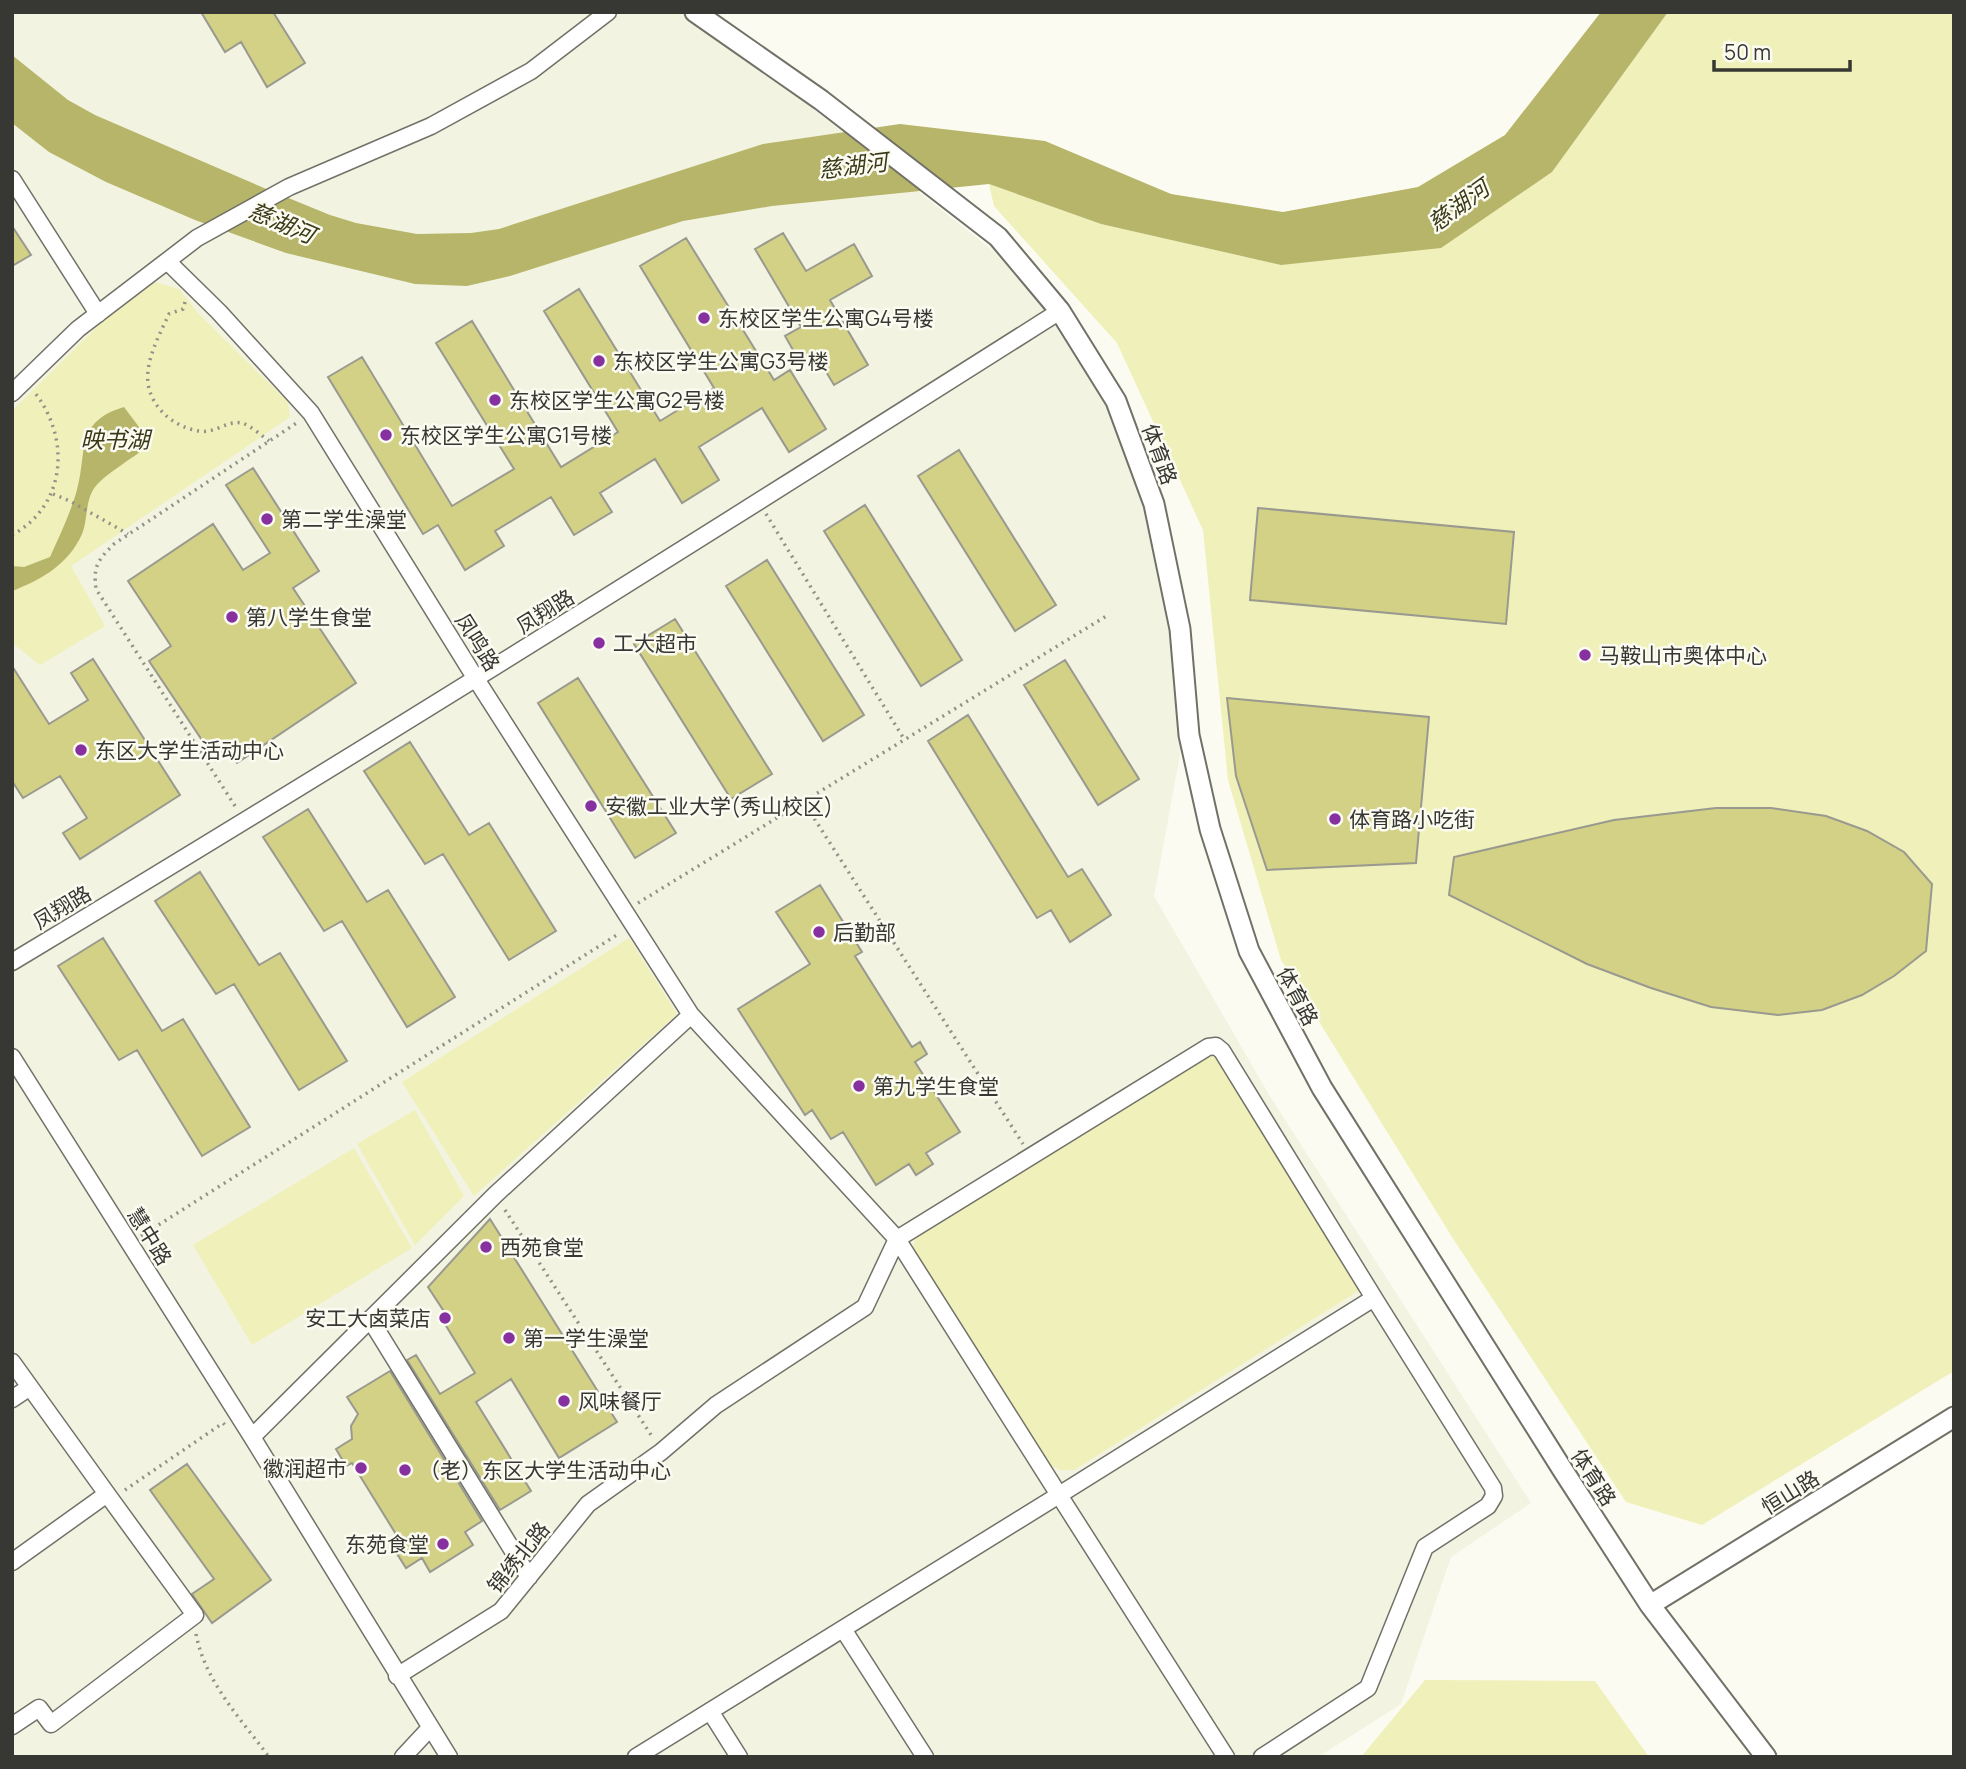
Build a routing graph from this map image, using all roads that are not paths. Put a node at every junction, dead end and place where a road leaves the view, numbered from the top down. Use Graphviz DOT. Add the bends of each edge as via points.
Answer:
graph roads {
  1 [pos="608,12"];
  2 [pos="695,12"];
  3 [pos="12,179"];
  4 [pos="167,261"];
  5 [pos="1060,311"];
  6 [pos="98,314"];
  7 [pos="12,393"];
  8 [pos="476,679"];
  9 [pos="12,962"];
  10 [pos="691,1015"];
  11 [pos="12,1057"];
  12 [pos="897,1239"];
  13 [pos="1374,1298"];
  14 [pos="370,1319"];
  15 [pos="12,1362"];
  16 [pos="30,1387"];
  17 [pos="12,1399"];
  18 [pos="1954,1417"];
  19 [pos="251,1437"];
  20 [pos="107,1494"];
  21 [pos="1059,1495"];
  22 [pos="14,1559"];
  23 [pos="529,1577"];
  24 [pos="1650,1605"];
  25 [pos="843,1629"];
  26 [pos="397,1676"];
  27 [pos="710,1711"];
  28 [pos="12,1726"];
  29 [pos="430,1728"];
  30 [pos="403,1757"];
  31 [pos="449,1757"];
  32 [pos="636,1757"];
  33 [pos="738,1757"];
  34 [pos="925,1757"];
  35 [pos="1226,1757"];
  36 [pos="1262,1757"];
  37 [pos="1766,1757"];
  1 -- 4 [label="street" via="531,71 431,126 289,187 197,238"];
  2 -- 5 [label="street, 体育路" via="821,100 998,237"];
  3 -- 6 [label="street"];
  4 -- 6 [label="street"];
  4 -- 8 [label="street, 凤鸣路" via="311,413"];
  5 -- 8 [label="street, 凤翔路"];
  5 -- 24 [label="street, 体育路" via="1116,401 1154,504 1180,629 1189,735 1210,829 1249,951 1322,1088"];
  6 -- 7 [label="street"];
  8 -- 9 [label="street, 凤翔路"];
  8 -- 10 [label="street, 凤鸣路"];
  10 -- 12 [label="street, 凤鸣路"];
  10 -- 14 [label="street" via="495,1195"];
  11 -- 19 [label="street, 慧中路"];
  12 -- 13 [label="street" via="1216,1046"];
  12 -- 21 [label="street, 凤鸣路"];
  12 -- 23 [label="street, 锦绣北路" via="865,1307 716,1405 662,1452 588,1504"];
  13 -- 21 [label="street"];
  13 -- 36 [label="street" via="1494,1496 1488,1506 1424,1549 1368,1688"];
  14 -- 19 [label="street"];
  14 -- 23 [label="street"];
  15 -- 16 [label="street"];
  16 -- 17 [label="street"];
  16 -- 20 [label="street"];
  18 -- 24 [label="street, 恒山路"];
  19 -- 26 [label="street, 慧中路"];
  20 -- 22 [label="street"];
  20 -- 28 [label="street" via="195,1615 51,1724 39,1708"];
  21 -- 25 [label="street"];
  21 -- 35 [label="street, 凤鸣路"];
  23 -- 26 [label="street, 锦绣北路" via="501,1611"];
  24 -- 37 [label="street, 体育路"];
  25 -- 27 [label="street"];
  25 -- 34 [label="street"];
  26 -- 29 [label="street, 慧中路"];
  27 -- 32 [label="street"];
  27 -- 33 [label="street"];
  29 -- 30 [label="street"];
  29 -- 31 [label="street, 慧中路"];
}
